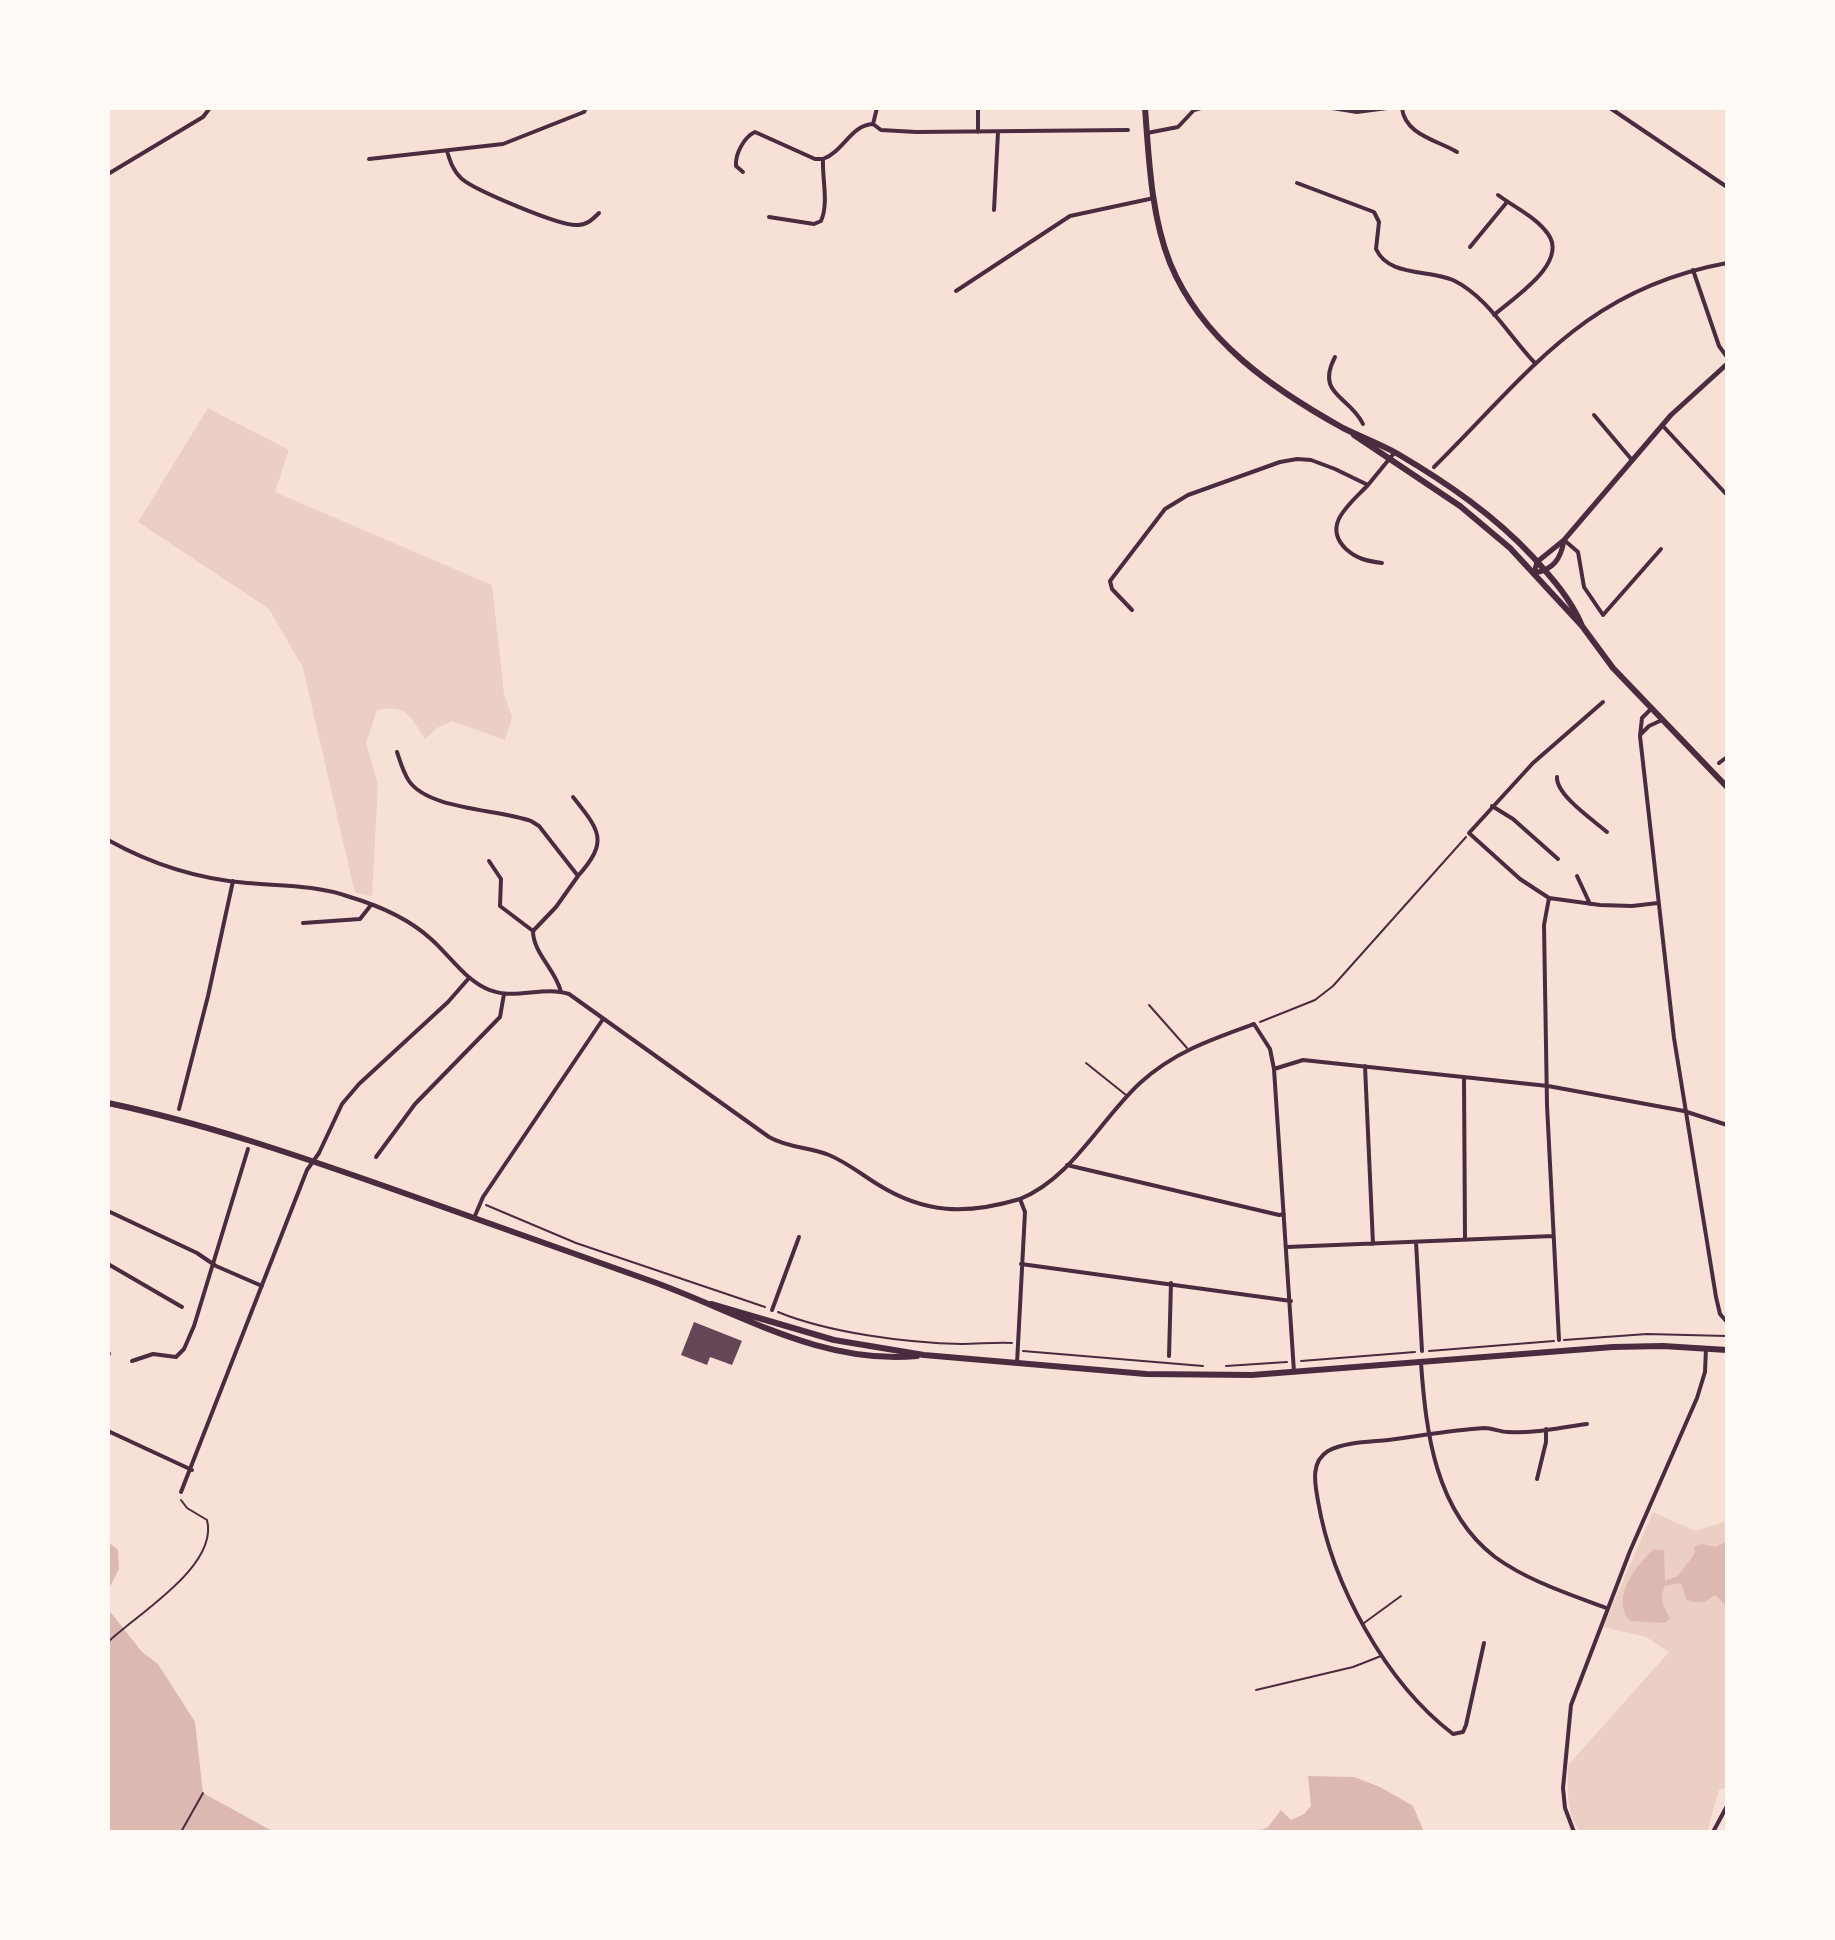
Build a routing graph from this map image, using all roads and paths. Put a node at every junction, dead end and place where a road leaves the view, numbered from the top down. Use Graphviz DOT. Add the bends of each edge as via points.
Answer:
graph roads {
  1 [pos="210,108"];
  2 [pos="586,108"];
  3 [pos="877,108"];
  4 [pos="978,108"];
  5 [pos="1145,108"];
  6 [pos="1201,108"];
  7 [pos="1332,108"];
  8 [pos="1387,108"];
  9 [pos="1402,108"];
  10 [pos="1610,108"];
  11 [pos="873,124"];
  12 [pos="1128,130"];
  13 [pos="978,132"];
  14 [pos="998,132"];
  15 [pos="1147,133"];
  16 [pos="447,151"];
  17 [pos="1457,152"];
  18 [pos="369,159"];
  19 [pos="823,159"];
  20 [pos="743,172"];
  21 [pos="108,174"];
  22 [pos="1297,183"];
  23 [pos="1727,187"];
  24 [pos="1498,195"];
  25 [pos="1154,198"];
  26 [pos="1507,202"];
  27 [pos="994,210"];
  28 [pos="599,213"];
  29 [pos="769,217"];
  30 [pos="1470,247"];
  31 [pos="1727,263"];
  32 [pos="1693,270"];
  33 [pos="956,291"];
  34 [pos="1494,315"];
  35 [pos="1335,357"];
  36 [pos="1727,357"];
  37 [pos="1535,363"];
  38 [pos="1727,364"];
  39 [pos="1594,415"];
  40 [pos="1363,424"];
  41 [pos="1662,425"];
  42 [pos="1347,430"];
  43 [pos="1395,452"];
  44 [pos="1389,460"];
  45 [pos="1632,460"];
  46 [pos="1434,467"];
  47 [pos="1368,485"];
  48 [pos="1727,495"];
  49 [pos="1564,540"];
  50 [pos="1661,549"];
  51 [pos="1537,562"];
  52 [pos="1382,563"];
  53 [pos="1546,571"];
  54 [pos="1534,573"];
  55 [pos="1132,610"];
  56 [pos="1582,626"];
  57 [pos="1603,702"];
  58 [pos="1651,708"];
  59 [pos="1662,720"];
  60 [pos="1640,736"];
  61 [pos="397,752"];
  62 [pos="1727,757"];
  63 [pos="1719,763"];
  64 [pos="1557,777"];
  65 [pos="1727,787"];
  66 [pos="573,797"];
  67 [pos="1492,806"];
  68 [pos="1607,832"];
  69 [pos="1469,833"];
  70 [pos="108,840"];
  71 [pos="1558,859"];
  72 [pos="489,861"];
  73 [pos="578,876"];
  74 [pos="1577,876"];
  75 [pos="233,881"];
  76 [pos="1549,898"];
  77 [pos="1658,903"];
  78 [pos="1590,904"];
  79 [pos="371,905"];
  80 [pos="303,923"];
  81 [pos="533,931"];
  82 [pos="469,978"];
  83 [pos="561,992"];
  84 [pos="504,994"];
  85 [pos="1149,1005"];
  86 [pos="603,1019"];
  87 [pos="1254,1024"];
  88 [pos="1188,1049"];
  89 [pos="1086,1063"];
  90 [pos="1365,1066"];
  91 [pos="1274,1069"];
  92 [pos="1464,1077"];
  93 [pos="1548,1086"];
  94 [pos="1128,1096"];
  95 [pos="108,1103"];
  96 [pos="179,1109"];
  97 [pos="1684,1111"];
  98 [pos="1727,1125"];
  99 [pos="248,1149"];
  100 [pos="376,1157"];
  101 [pos="313,1161"];
  102 [pos="1067,1165"];
  103 [pos="1020,1199"];
  104 [pos="479,1203"];
  105 [pos="108,1211"];
  106 [pos="1284,1214"];
  107 [pos="474,1218"];
  108 [pos="1553,1236"];
  109 [pos="799,1237"];
  110 [pos="1465,1239"];
  111 [pos="1416,1242"];
  112 [pos="1373,1244"];
  113 [pos="1287,1247"];
  114 [pos="108,1264"];
  115 [pos="1021,1264"];
  116 [pos="214,1265"];
  117 [pos="1171,1283"];
  118 [pos="262,1286"];
  119 [pos="1291,1301"];
  120 [pos="182,1307"];
  121 [pos="772,1310"];
  122 [pos="1727,1322"];
  123 [pos="1727,1336"];
  124 [pos="1559,1340"];
  125 [pos="1017,1344"];
  126 [pos="1706,1348"];
  127 [pos="1727,1350"];
  128 [pos="1422,1351"];
  129 [pos="1169,1356"];
  130 [pos="132,1361"];
  131 [pos="1294,1361"];
  132 [pos="1017,1363"];
  133 [pos="1421,1363"];
  134 [pos="1203,1366"];
  135 [pos="1215,1367"];
  136 [pos="1294,1373"];
  137 [pos="1587,1424"];
  138 [pos="1546,1429"];
  139 [pos="108,1431"];
  140 [pos="1427,1436"];
  141 [pos="192,1470"];
  142 [pos="1537,1479"];
  143 [pos="181,1492"];
  144 [pos="1401,1596"];
  145 [pos="1606,1608"];
  146 [pos="1363,1623"];
  147 [pos="108,1642"];
  148 [pos="1484,1643"];
  149 [pos="1382,1655"];
  150 [pos="1256,1690"];
  151 [pos="203,1793"];
  152 [pos="1727,1806"];
  153 [pos="181,1832"];
  154 [pos="1574,1832"];
  155 [pos="1713,1832"];
  1 -- 21 [label="street"];
  2 -- 16 [label="street" via="503,144"];
  3 -- 11 [label="street"];
  4 -- 13 [label="street"];
  5 -- 15 [label="main road"];
  6 -- 15 [label="street" via="1178,127"];
  7 -- 8 [label="street"];
  9 -- 17 [label="street" via="1410,127"];
  10 -- 23 [label="street"];
  11 -- 13 [label="street" via="889,131"];
  11 -- 19 [label="street" via="860,126"];
  12 -- 14 [label="street"];
  13 -- 14 [label="street"];
  14 -- 27 [label="street"];
  15 -- 25 [label="main road"];
  16 -- 18 [label="street"];
  16 -- 28 [label="street" via="464,180 498,197 573,225 586,224"];
  19 -- 20 [label="street" via="755,132 746,138 735,162"];
  19 -- 29 [label="street" via="821,221"];
  22 -- 34 [label="street" via="1374,212 1379,222 1376,249 1386,263 1452,280"];
  24 -- 26 [label="street"];
  25 -- 33 [label="street" via="1070,216"];
  25 -- 42 [label="main road" via="1170,262 1212,331 1266,380"];
  26 -- 30 [label="street"];
  26 -- 34 [label="street" via="1545,231 1554,252 1547,267"];
  31 -- 32 [label="street"];
  32 -- 36 [label="street"];
  32 -- 37 [label="street" via="1613,302"];
  34 -- 37 [label="street"];
  35 -- 40 [label="street" via="1329,384"];
  37 -- 46 [label="street"];
  38 -- 41 [label="street"];
  39 -- 45 [label="street"];
  41 -- 45 [label="street"];
  41 -- 48 [label="street"];
  42 -- 43 [label="main road"];
  42 -- 44 [label="main road"];
  43 -- 44 [label="street"];
  43 -- 51 [label="main road" via="1475,504"];
  44 -- 47 [label="street"];
  44 -- 54 [label="main road" via="1484,524"];
  45 -- 49 [label="street"];
  47 -- 52 [label="street" via="1337,522 1335,534 1355,557"];
  47 -- 55 [label="street" via="1297,459 1175,501 1110,581"];
  49 -- 50 [label="street" via="1578,552 1584,587 1603,615"];
  49 -- 51 [label="street"];
  49 -- 53 [label="street" via="1560,556"];
  51 -- 53 [label="main road"];
  51 -- 54 [label="street"];
  53 -- 54 [label="street"];
  53 -- 56 [label="main road"];
  54 -- 56 [label="main road"];
  56 -- 58 [label="main road"];
  57 -- 67 [label="street"];
  58 -- 59 [label="main road"];
  58 -- 60 [label="street" via="1642,718"];
  59 -- 60 [label="street"];
  59 -- 65 [label="main road"];
  60 -- 77 [label="street"];
  61 -- 73 [label="street" via="416,788 450,802 531,821"];
  62 -- 63 [label="street"];
  64 -- 68 [label="street" via="1563,793"];
  66 -- 73 [label="street" via="600,839 593,859"];
  67 -- 69 [label="street"];
  67 -- 71 [label="street"];
  69 -- 76 [label="street"];
  69 -- 87 [label="path" via="1333,986 1315,1000"];
  70 -- 75 [label="street" via="171,868"];
  72 -- 81 [label="street" via="501,879 500,906"];
  73 -- 81 [label="street"];
  74 -- 78 [label="street"];
  75 -- 79 [label="street" via="318,889"];
  75 -- 96 [label="street"];
  76 -- 78 [label="street"];
  76 -- 93 [label="street" via="1544,925"];
  77 -- 78 [label="street"];
  77 -- 97 [label="street"];
  79 -- 80 [label="street" via="360,919"];
  79 -- 82 [label="street" via="415,924"];
  81 -- 83 [label="street" via="535,945"];
  82 -- 84 [label="street"];
  82 -- 101 [label="street" via="359,1084 342,1104"];
  83 -- 84 [label="street"];
  83 -- 86 [label="street"];
  84 -- 100 [label="street" via="500,1017 415,1104"];
  85 -- 88 [label="lane"];
  86 -- 103 [label="street" via="769,1137 828,1154 912,1204 956,1209"];
  86 -- 104 [label="street"];
  87 -- 88 [label="street"];
  87 -- 91 [label="street" via="1270,1049"];
  88 -- 94 [label="street"];
  89 -- 94 [label="lane"];
  90 -- 91 [label="street" via="1303,1060"];
  90 -- 92 [label="street"];
  90 -- 112 [label="street"];
  91 -- 106 [label="street"];
  92 -- 93 [label="street"];
  92 -- 110 [label="street"];
  93 -- 97 [label="street"];
  93 -- 108 [label="street"];
  94 -- 102 [label="street"];
  95 -- 101 [label="main road"];
  97 -- 98 [label="street"];
  97 -- 122 [label="street" via="1716,1297"];
  99 -- 116 [label="street"];
  101 -- 107 [label="main road"];
  101 -- 118 [label="street"];
  102 -- 103 [label="street"];
  102 -- 106 [label="street"];
  103 -- 115 [label="street" via="1025,1212"];
  104 -- 107 [label="street"];
  104 -- 121 [label="path" via="590,1248"];
  105 -- 116 [label="street"];
  106 -- 113 [label="street"];
  107 -- 132 [label="main road" via="815,1345 878,1356"];
  108 -- 110 [label="street"];
  108 -- 124 [label="street"];
  109 -- 121 [label="street"];
  110 -- 111 [label="street"];
  111 -- 112 [label="street"];
  111 -- 128 [label="street"];
  112 -- 113 [label="street"];
  113 -- 119 [label="street"];
  114 -- 120 [label="street"];
  115 -- 117 [label="street"];
  115 -- 125 [label="street"];
  116 -- 118 [label="street"];
  116 -- 130 [label="street" via="180,1355 153,1354"];
  117 -- 119 [label="street"];
  117 -- 129 [label="street"];
  118 -- 141 [label="street"];
  119 -- 131 [label="street"];
  121 -- 125 [label="path" via="888,1337"];
  123 -- 124 [label="path"];
  124 -- 128 [label="path"];
  125 -- 132 [label="street"];
  125 -- 134 [label="path" via="1032,1354"];
  126 -- 127 [label="main road"];
  126 -- 133 [label="main road" via="1613,1347"];
  126 -- 145 [label="street" via="1697,1398"];
  128 -- 131 [label="path"];
  131 -- 135 [label="path"];
  131 -- 136 [label="street"];
  132 -- 136 [label="main road" via="1200,1376"];
  133 -- 136 [label="main road"];
  133 -- 140 [label="street"];
  137 -- 138 [label="street"];
  138 -- 140 [label="street" via="1485,1428"];
  138 -- 142 [label="street"];
  139 -- 141 [label="street"];
  140 -- 145 [label="street" via="1447,1495 1481,1545 1530,1578"];
  140 -- 146 [label="street" via="1340,1446 1324,1455 1316,1468 1326,1535"];
  141 -- 143 [label="street"];
  143 -- 147 [label="path" via="187,1508 207,1520 205,1547 171,1590"];
  144 -- 146 [label="lane"];
  145 -- 154 [label="street" via="1568,1717 1563,1788"];
  146 -- 149 [label="street"];
  148 -- 149 [label="street" via="1466,1725 1459,1734 1436,1719"];
  149 -- 150 [label="lane"];
  151 -- 153 [label="path"];
  152 -- 155 [label="street"];
}
